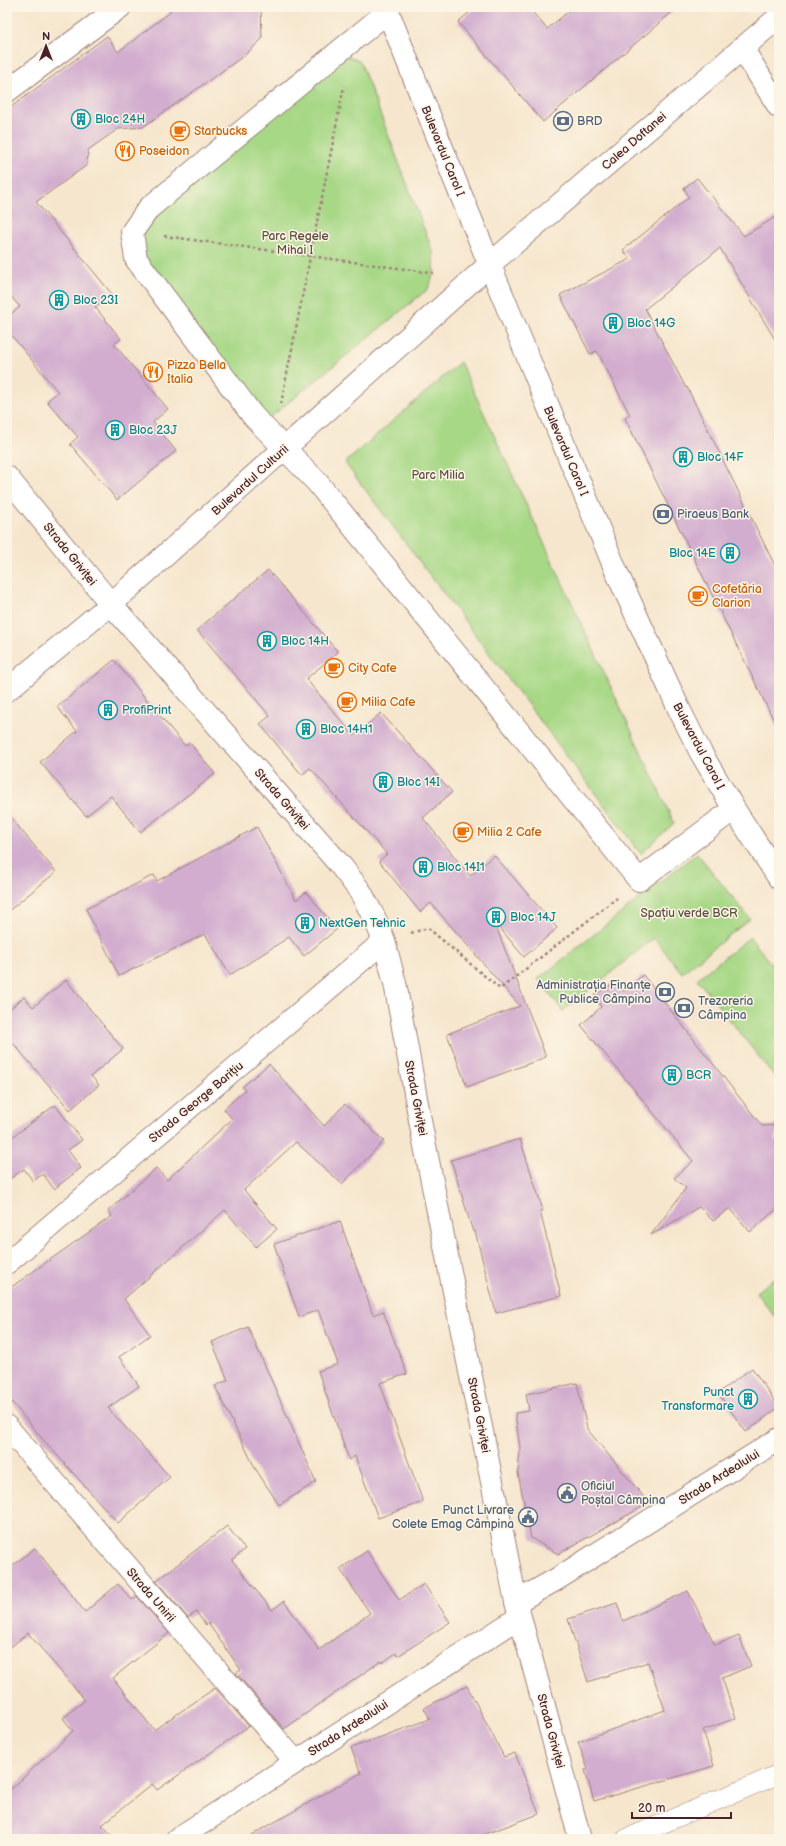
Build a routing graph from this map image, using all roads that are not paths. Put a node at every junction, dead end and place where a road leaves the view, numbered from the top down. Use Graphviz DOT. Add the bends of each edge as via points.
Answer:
graph roads {
  1 [pos="120,7"];
  2 [pos="386,10"];
  3 [pos="779,17"];
  4 [pos="742,48"];
  5 [pos="7,91"];
  6 [pos="779,107"];
  7 [pos="489,265"];
  8 [pos="285,449"];
  9 [pos="7,477"];
  10 [pos="111,604"];
  11 [pos="7,690"];
  12 [pos="734,809"];
  13 [pos="779,878"];
  14 [pos="384,940"];
  15 [pos="7,1263"];
  16 [pos="7,1427"];
  17 [pos="779,1439"];
  18 [pos="518,1609"];
  19 [pos="296,1762"];
  20 [pos="779,1774"];
  21 [pos="177,1839"];
  22 [pos="580,1839"];
  23 [pos="626,1839"];
  1 -- 5 [label="main road"];
  2 -- 7 [label="main road, Bulevardul Carol I"];
  2 -- 8 [label="main road" via="149,208 132,232 136,259 253,416"];
  3 -- 4 [label="main road, Calea Doftanei"];
  4 -- 6 [label="main road"];
  4 -- 7 [label="main road, Calea Doftanei"];
  7 -- 8 [label="main road, Bulevardul Culturii"];
  7 -- 12 [label="main road, Bulevardul Carol I" via="617,573 679,709"];
  8 -- 10 [label="main road, Bulevardul Culturii"];
  8 -- 12 [label="main road" via="316,481 639,880"];
  9 -- 10 [label="main road, Strada Griviței"];
  10 -- 11 [label="main road, Bulevardul Culturii"];
  10 -- 14 [label="main road, Strada Griviței" via="341,866 360,891"];
  12 -- 13 [label="main road, Bulevardul Carol I"];
  14 -- 15 [label="main road, Strada George Barițiu"];
  14 -- 18 [label="main road, Strada Griviței" via="395,983"];
  16 -- 19 [label="main road, Strada Unirii"];
  17 -- 18 [label="main road, Strada Ardealului" via="557,1578"];
  18 -- 19 [label="main road, Strada Ardealului"];
  18 -- 22 [label="main road, Strada Griviței"];
  19 -- 21 [label="main road, Strada Ardealului"];
  20 -- 23 [label="lane"];
}
